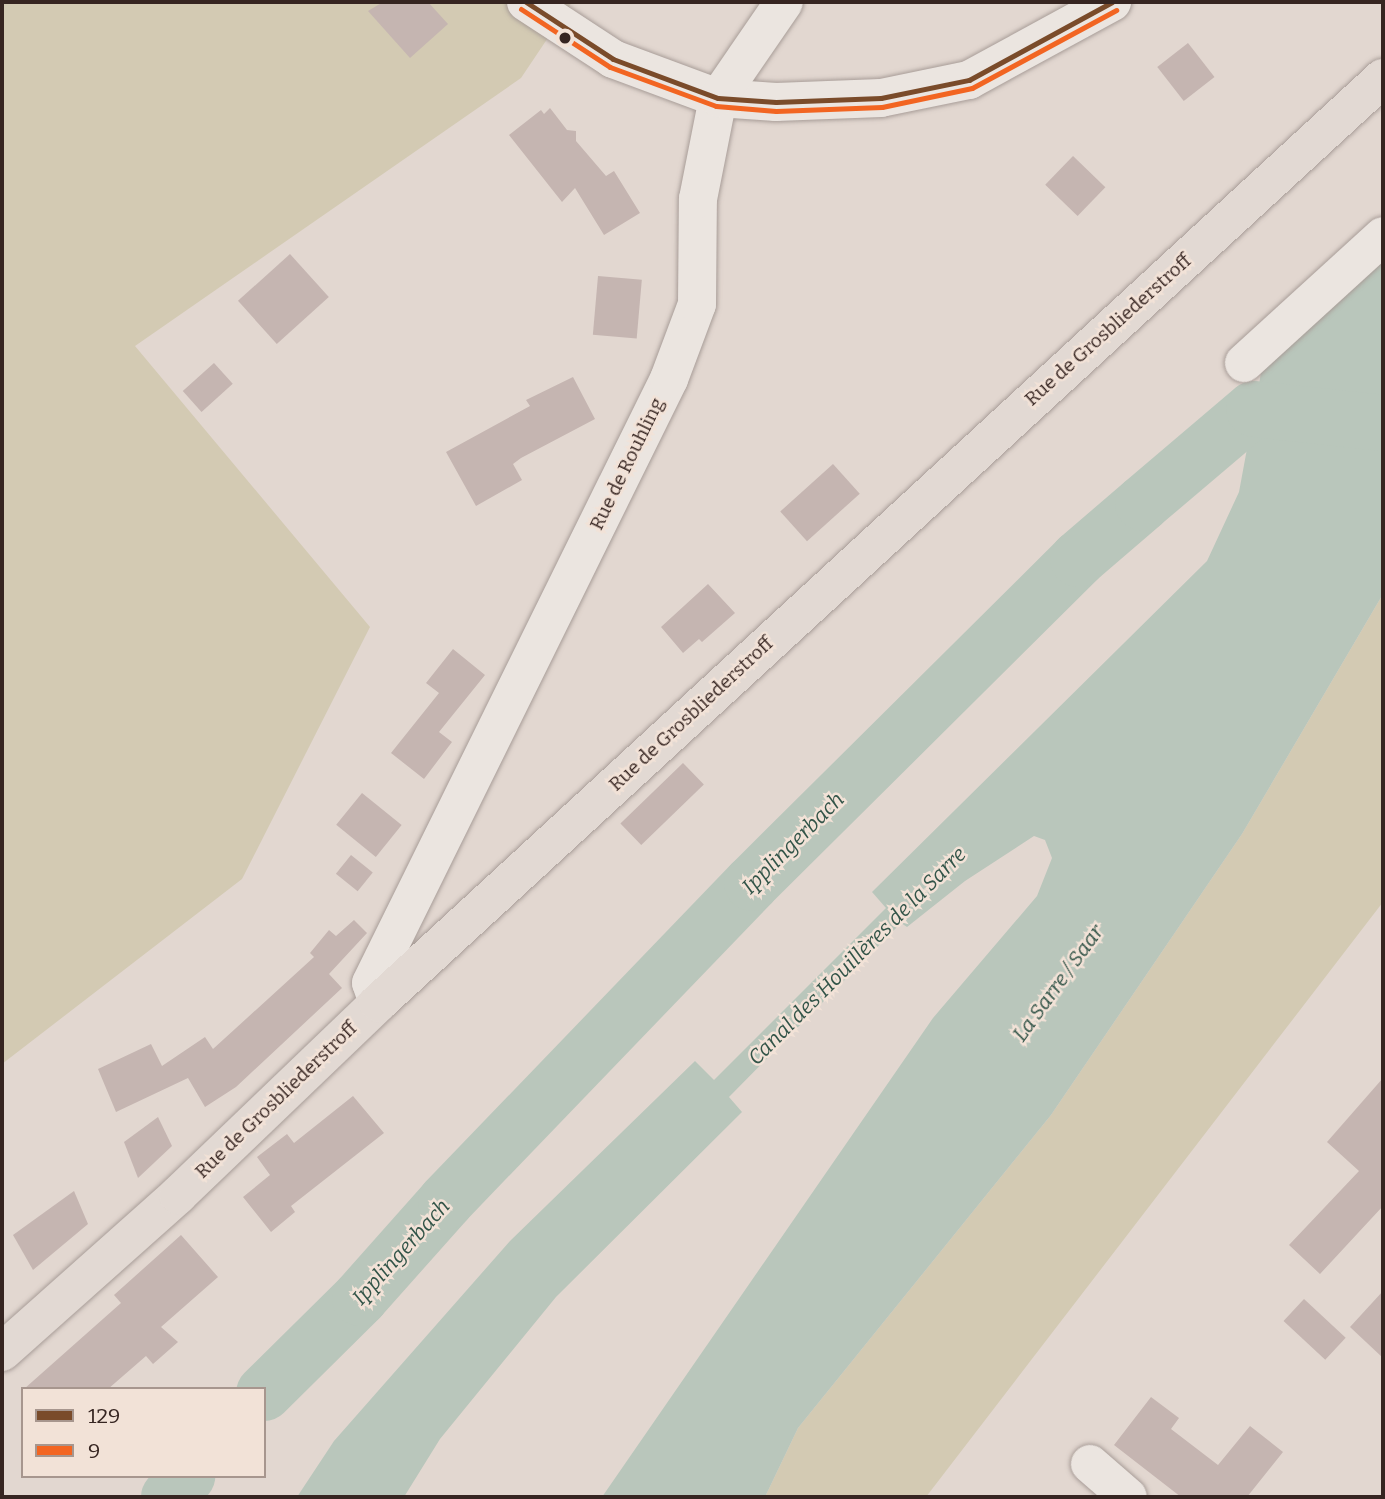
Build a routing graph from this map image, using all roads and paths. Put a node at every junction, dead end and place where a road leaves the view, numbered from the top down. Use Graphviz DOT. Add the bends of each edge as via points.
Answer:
graph roads {
  1 [pos="526,2"];
  2 [pos="783,2"];
  3 [pos="1112,2"];
  4 [pos="1383,78"];
  5 [pos="719,98"];
  6 [pos="1383,236"];
  7 [pos="1244,363"];
  8 [pos="378,1003"];
  9 [pos="2,1352"];
  10 [pos="1090,1464"];
  11 [pos="1128,1497"];
  1 -- 5 [label="street" via="613,59"];
  2 -- 5 [label="street"];
  3 -- 5 [label="street" via="969,80 881,98 776,102"];
  4 -- 8 [label="main road, Rue de Grosbliederstroff"];
  5 -- 8 [label="street, Rue de Rouhling" via="698,199 697,304 669,379 371,983"];
  6 -- 7 [label="street"];
  8 -- 9 [label="main road, Rue de Grosbliederstroff" via="178,1195"];
  10 -- 11 [label="street"];
}
